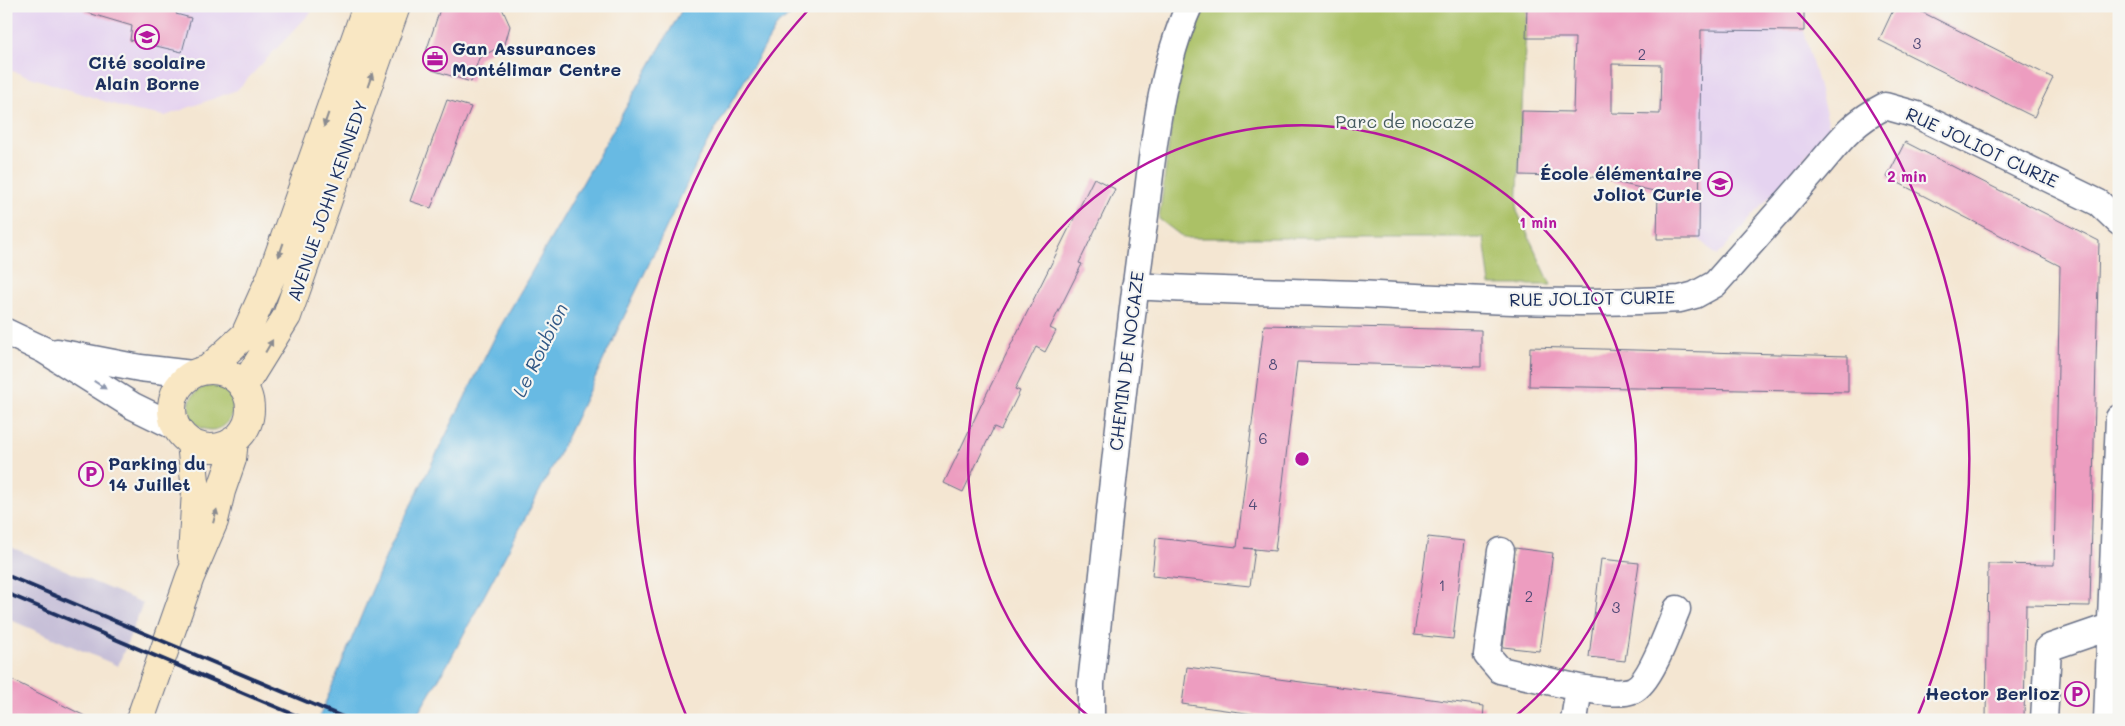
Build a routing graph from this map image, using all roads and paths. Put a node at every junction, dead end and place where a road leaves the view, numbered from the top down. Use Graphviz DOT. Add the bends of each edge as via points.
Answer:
graph roads {
  1 [pos="367,6"];
  2 [pos="396,6"];
  3 [pos="1189,6"];
  4 [pos="2119,222"];
  5 [pos="1135,286"];
  6 [pos="6,332"];
  7 [pos="44,350"];
  8 [pos="200,372"];
  9 [pos="244,387"];
  10 [pos="2119,418"];
  11 [pos="183,435"];
  12 [pos="234,440"];
  13 [pos="1501,551"];
  14 [pos="190,577"];
  15 [pos="1677,609"];
  16 [pos="2109,627"];
  17 [pos="1579,688"];
  18 [pos="140,720"];
  19 [pos="1091,720"];
  20 [pos="1574,720"];
  21 [pos="2044,720"];
  22 [pos="2107,720"];
  1 -- 8 [label="main road, AVENUE JOHN KENNEDY, one-way" via="271,277 245,335"];
  9 -- 2 [label="main road, AVENUE JOHN KENNEDY, one-way" via="287,316"];
  3 -- 5 [label="street, CHEMIN DE NOCAZE" via="1179,30 1164,90"];
  4 -- 5 [label="street, RUE JOLIOT CURIE" via="2099,203 1917,115 1885,106 1850,128 1715,284 1696,295 1680,299 1522,302"];
  5 -- 19 [label="street, CHEMIN DE NOCAZE" via="1091,684"];
  6 -- 7 [label="street"];
  7 -- 8 [label="street" via="140,368"];
  7 -- 11 [label="street, one-way"];
  8 -- 9 [label="main road" via="216,370 231,376"];
  8 -- 11 [label="main road" via="184,380 173,397 172,417"];
  9 -- 12 [label="main road" via="249,415 242,432"];
  10 -- 16 [label="street"];
  11 -- 12 [label="main road" via="208,448 217,448"];
  11 -- 14 [label="main road" via="196,491"];
  14 -- 12 [label="main road, one-way" via="214,521 232,459"];
  13 -- 17 [label="street" via="1487,655 1500,670"];
  14 -- 18 [label="main road"];
  15 -- 17 [label="street" via="1644,681 1634,690"];
  16 -- 21 [label="street" via="2048,648"];
  16 -- 22 [label="street"];
  17 -- 20 [label="street"];
}
